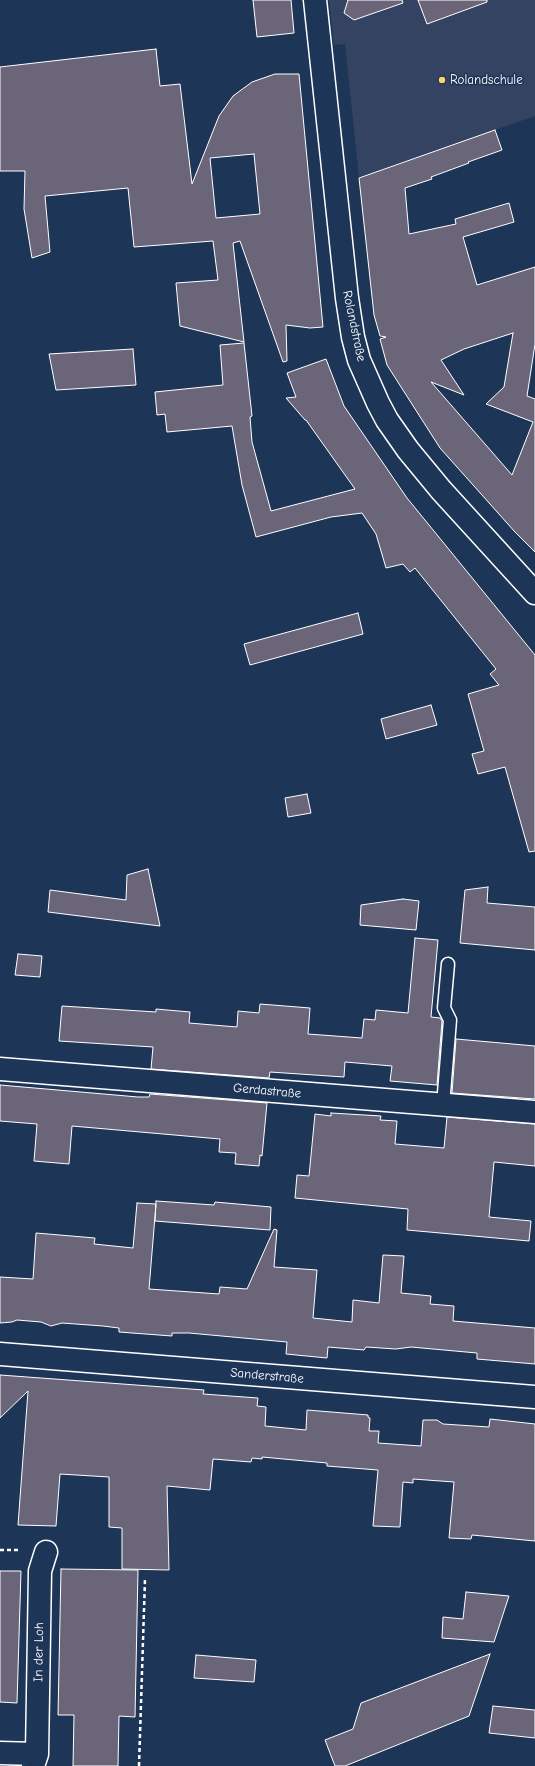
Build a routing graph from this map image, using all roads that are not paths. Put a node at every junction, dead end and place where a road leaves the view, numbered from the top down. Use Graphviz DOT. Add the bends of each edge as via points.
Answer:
graph roads {
  1 [pos="315,0"];
  2 [pos="535,593"];
  3 [pos="448,964"];
  4 [pos="0,1069"];
  5 [pos="443,1105"];
  6 [pos="535,1112"];
  7 [pos="0,1354"];
  8 [pos="535,1397"];
  9 [pos="46,1552"];
  10 [pos="0,1753"];
  11 [pos="35,1760"];
  1 -- 2 [label="street, Rolandstraße" via="347,298 359,360 378,403 408,450 440,490"];
  3 -- 5 [label="lane" via="444,1008 450,1020"];
  4 -- 5 [label="street, Gerdastraße"];
  5 -- 6 [label="street, Gerdastraße"];
  7 -- 8 [label="street, Sanderstraße"];
  9 -- 11 [label="street, In der Loh" via="40,1570"];
  10 -- 11 [label="street, In der Loh"];
}
